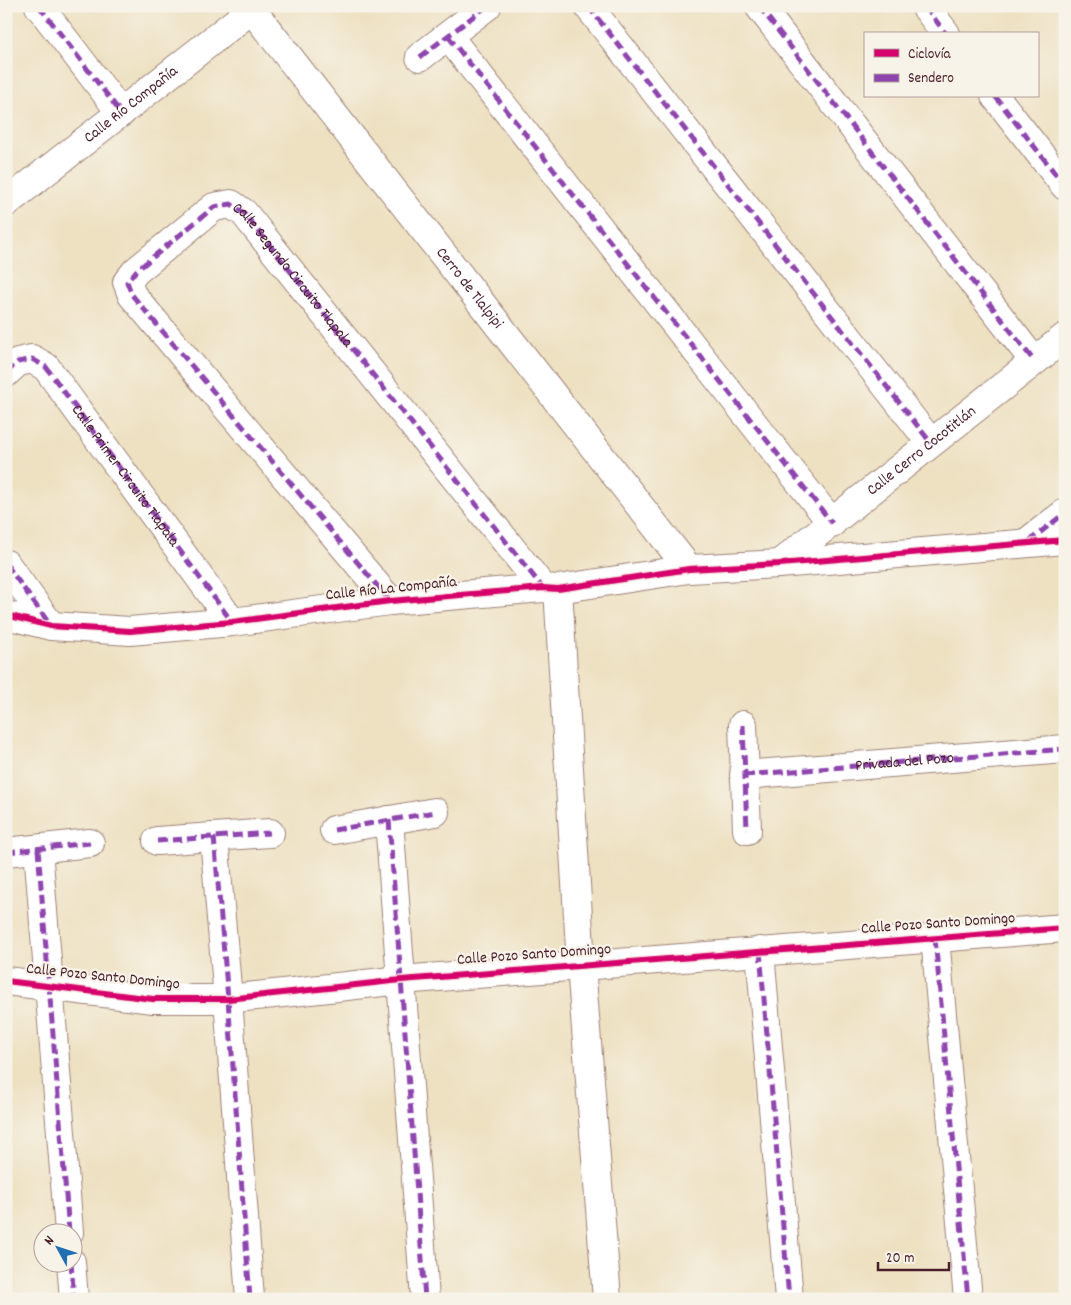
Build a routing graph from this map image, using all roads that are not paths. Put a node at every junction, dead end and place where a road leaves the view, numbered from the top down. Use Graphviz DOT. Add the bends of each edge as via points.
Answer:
graph roads {
  1 [pos="39,6"];
  2 [pos="487,6"];
  3 [pos="588,6"];
  4 [pos="759,6"];
  5 [pos="925,6"];
  6 [pos="252,7"];
  7 [pos="944,32"];
  8 [pos="448,36"];
  9 [pos="420,57"];
  10 [pos="997,98"];
  11 [pos="120,113"];
  12 [pos="1065,186"];
  13 [pos="6,203"];
  14 [pos="1065,337"];
  15 [pos="1034,362"];
  16 [pos="6,373"];
  17 [pos="931,443"];
  18 [pos="1065,513"];
  19 [pos="832,522"];
  20 [pos="1065,540"];
  21 [pos="1026,543"];
  22 [pos="6,564"];
  23 [pos="779,564"];
  24 [pos="689,569"];
  25 [pos="550,588"];
  26 [pos="390,601"];
  27 [pos="6,615"];
  28 [pos="232,622"];
  29 [pos="51,626"];
  30 [pos="743,725"];
  31 [pos="1065,749"];
  32 [pos="744,774"];
  33 [pos="435,812"];
  34 [pos="389,820"];
  35 [pos="334,830"];
  36 [pos="747,830"];
  37 [pos="270,833"];
  38 [pos="214,837"];
  39 [pos="157,841"];
  40 [pos="90,843"];
  41 [pos="38,849"];
  42 [pos="6,852"];
  43 [pos="1065,928"];
  44 [pos="934,938"];
  45 [pos="760,951"];
  46 [pos="581,965"];
  47 [pos="401,980"];
  48 [pos="6,981"];
  49 [pos="49,986"];
  50 [pos="228,999"];
  51 [pos="68,1222"];
  52 [pos="72,1272"];
  53 [pos="74,1299"];
  54 [pos="250,1299"];
  55 [pos="425,1299"];
  56 [pos="607,1299"];
  57 [pos="789,1299"];
  58 [pos="968,1299"];
  1 -- 11 [label="street"];
  2 -- 8 [label="street"];
  3 -- 17 [label="street"];
  4 -- 15 [label="street"];
  5 -- 7 [label="street"];
  6 -- 11 [label="street, Calle Río Compañía"];
  6 -- 24 [label="street, Cerro de Tlalpipi"];
  8 -- 9 [label="street"];
  8 -- 19 [label="street"];
  10 -- 12 [label="street"];
  11 -- 13 [label="street, Calle Río Compañía"];
  14 -- 15 [label="street, Calle Cerro Cocotitlán"];
  15 -- 17 [label="street, Calle Cerro Cocotitlán"];
  16 -- 28 [label="street, Calle Primer Circuito Tlapala" via="18,362 32,359 46,367"];
  17 -- 19 [label="street, Calle Cerro Cocotitlán"];
  18 -- 21 [label="street"];
  19 -- 23 [label="street, Calle Cerro Cocotitlán"];
  20 -- 21 [label="street, Calle Río La Compañía"];
  21 -- 23 [label="street, Calle Río La Compañía"];
  22 -- 29 [label="street"];
  23 -- 24 [label="street, Calle Río La Compañía"];
  24 -- 25 [label="street, Calle Río La Compañía"];
  25 -- 26 [label="street, Calle Río La Compañía"];
  25 -- 26 [label="street, Calle Segundo Circuito Tlapala" via="244,213 231,204 214,207 136,271 127,282 132,295"];
  25 -- 46 [label="street"];
  26 -- 28 [label="street, Calle Río La Compañía"];
  27 -- 29 [label="street, Calle Río La Compañía"];
  28 -- 29 [label="street, Calle Río La Compañía" via="130,631"];
  30 -- 32 [label="street"];
  31 -- 32 [label="street, Privada del Pozo"];
  32 -- 36 [label="street"];
  33 -- 34 [label="street"];
  34 -- 35 [label="street"];
  34 -- 47 [label="street"];
  37 -- 38 [label="street"];
  38 -- 39 [label="street"];
  38 -- 50 [label="street"];
  40 -- 41 [label="street"];
  41 -- 42 [label="street"];
  41 -- 49 [label="street"];
  43 -- 44 [label="street, Calle Pozo Santo Domingo"];
  44 -- 45 [label="street, Calle Pozo Santo Domingo"];
  44 -- 58 [label="street"];
  45 -- 46 [label="street, Calle Pozo Santo Domingo"];
  45 -- 57 [label="street"];
  46 -- 47 [label="street, Calle Pozo Santo Domingo"];
  46 -- 56 [label="street"];
  47 -- 50 [label="street, Calle Pozo Santo Domingo"];
  47 -- 55 [label="street"];
  48 -- 49 [label="street, Calle Pozo Santo Domingo"];
  49 -- 50 [label="street, Calle Pozo Santo Domingo" via="153,999"];
  49 -- 51 [label="street"];
  50 -- 54 [label="street"];
  52 -- 53 [label="street"];
}
